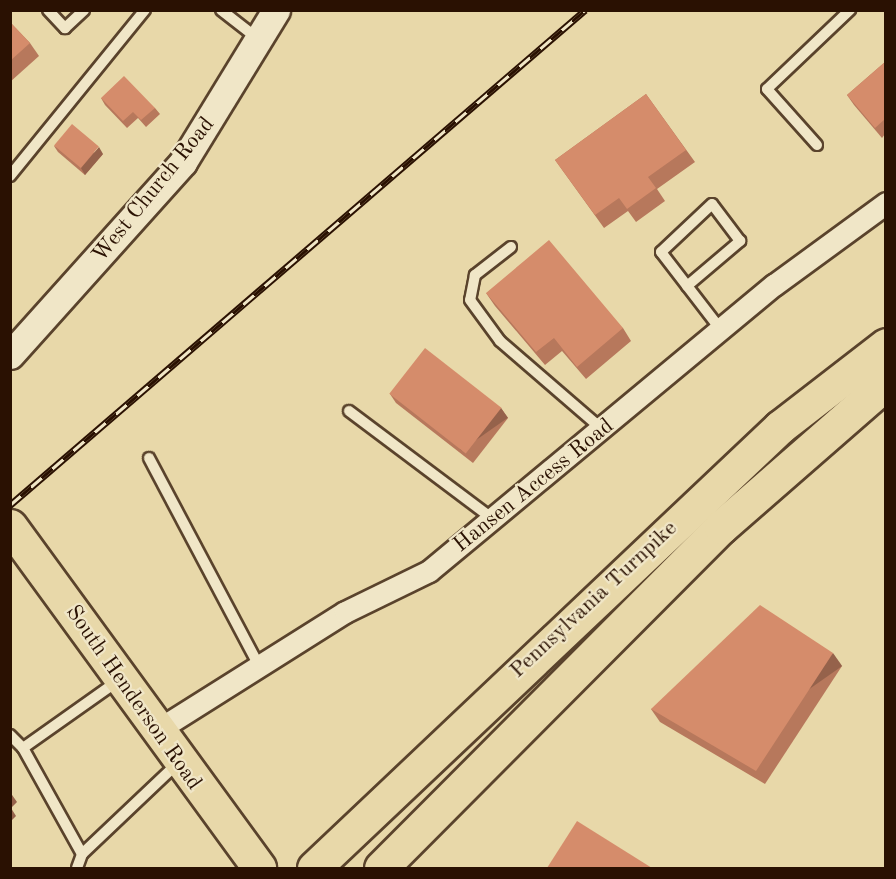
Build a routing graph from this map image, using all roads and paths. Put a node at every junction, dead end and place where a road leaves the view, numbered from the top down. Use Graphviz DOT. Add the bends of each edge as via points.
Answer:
graph roads {
  1 [pos="48,10"];
  2 [pos="84,10"];
  3 [pos="145,10"];
  4 [pos="221,10"];
  5 [pos="276,10"];
  6 [pos="850,10"];
  7 [pos="260,40"];
  8 [pos="817,145"];
  9 [pos="10,176"];
  10 [pos="885,203"];
  11 [pos="511,247"];
  12 [pos="687,286"];
  13 [pos="721,330"];
  14 [pos="885,345"];
  15 [pos="10,354"];
  16 [pos="885,383"];
  17 [pos="349,411"];
  18 [pos="603,430"];
  19 [pos="150,458"];
  20 [pos="493,519"];
  21 [pos="10,526"];
  22 [pos="259,666"];
  23 [pos="120,680"];
  24 [pos="156,731"];
  25 [pos="10,735"];
  26 [pos="23,748"];
  27 [pos="178,763"];
  28 [pos="82,854"];
  29 [pos="383,866"];
  30 [pos="77,868"];
  31 [pos="259,868"];
  32 [pos="314,868"];
  1 -- 2 [label="lane" via="64,28"];
  3 -- 9 [label="lane"];
  4 -- 7 [label="lane"];
  5 -- 7 [label="street, West Church Road"];
  6 -- 8 [label="lane" via="767,89"];
  7 -- 15 [label="street, West Church Road" via="183,162"];
  10 -- 13 [label="street, Hansen Access Road"];
  11 -- 18 [label="lane" via="475,275 470,300 500,341"];
  12 -- 12 [label="lane" via="661,252 712,204 740,241"];
  12 -- 13 [label="lane"];
  13 -- 18 [label="street, Hansen Access Road"];
  14 -- 32 [label="main road, Pennsylvania Turnpike" via="780,428"];
  16 -- 29 [label="main road, Pennsylvania Turnpike" via="721,527"];
  17 -- 20 [label="lane"];
  18 -- 20 [label="street, Hansen Access Road"];
  19 -- 22 [label="lane"];
  20 -- 22 [label="street, Hansen Access Road" via="429,572 345,612"];
  21 -- 23 [label="main road, South Henderson Road"];
  22 -- 24 [label="street, Hansen Access Road"];
  23 -- 24 [label="main road, South Henderson Road"];
  23 -- 26 [label="lane"];
  24 -- 27 [label="main road, South Henderson Road"];
  25 -- 26 [label="lane"];
  26 -- 28 [label="lane"];
  27 -- 28 [label="lane"];
  27 -- 31 [label="main road, South Henderson Road"];
  28 -- 30 [label="lane"];
}
